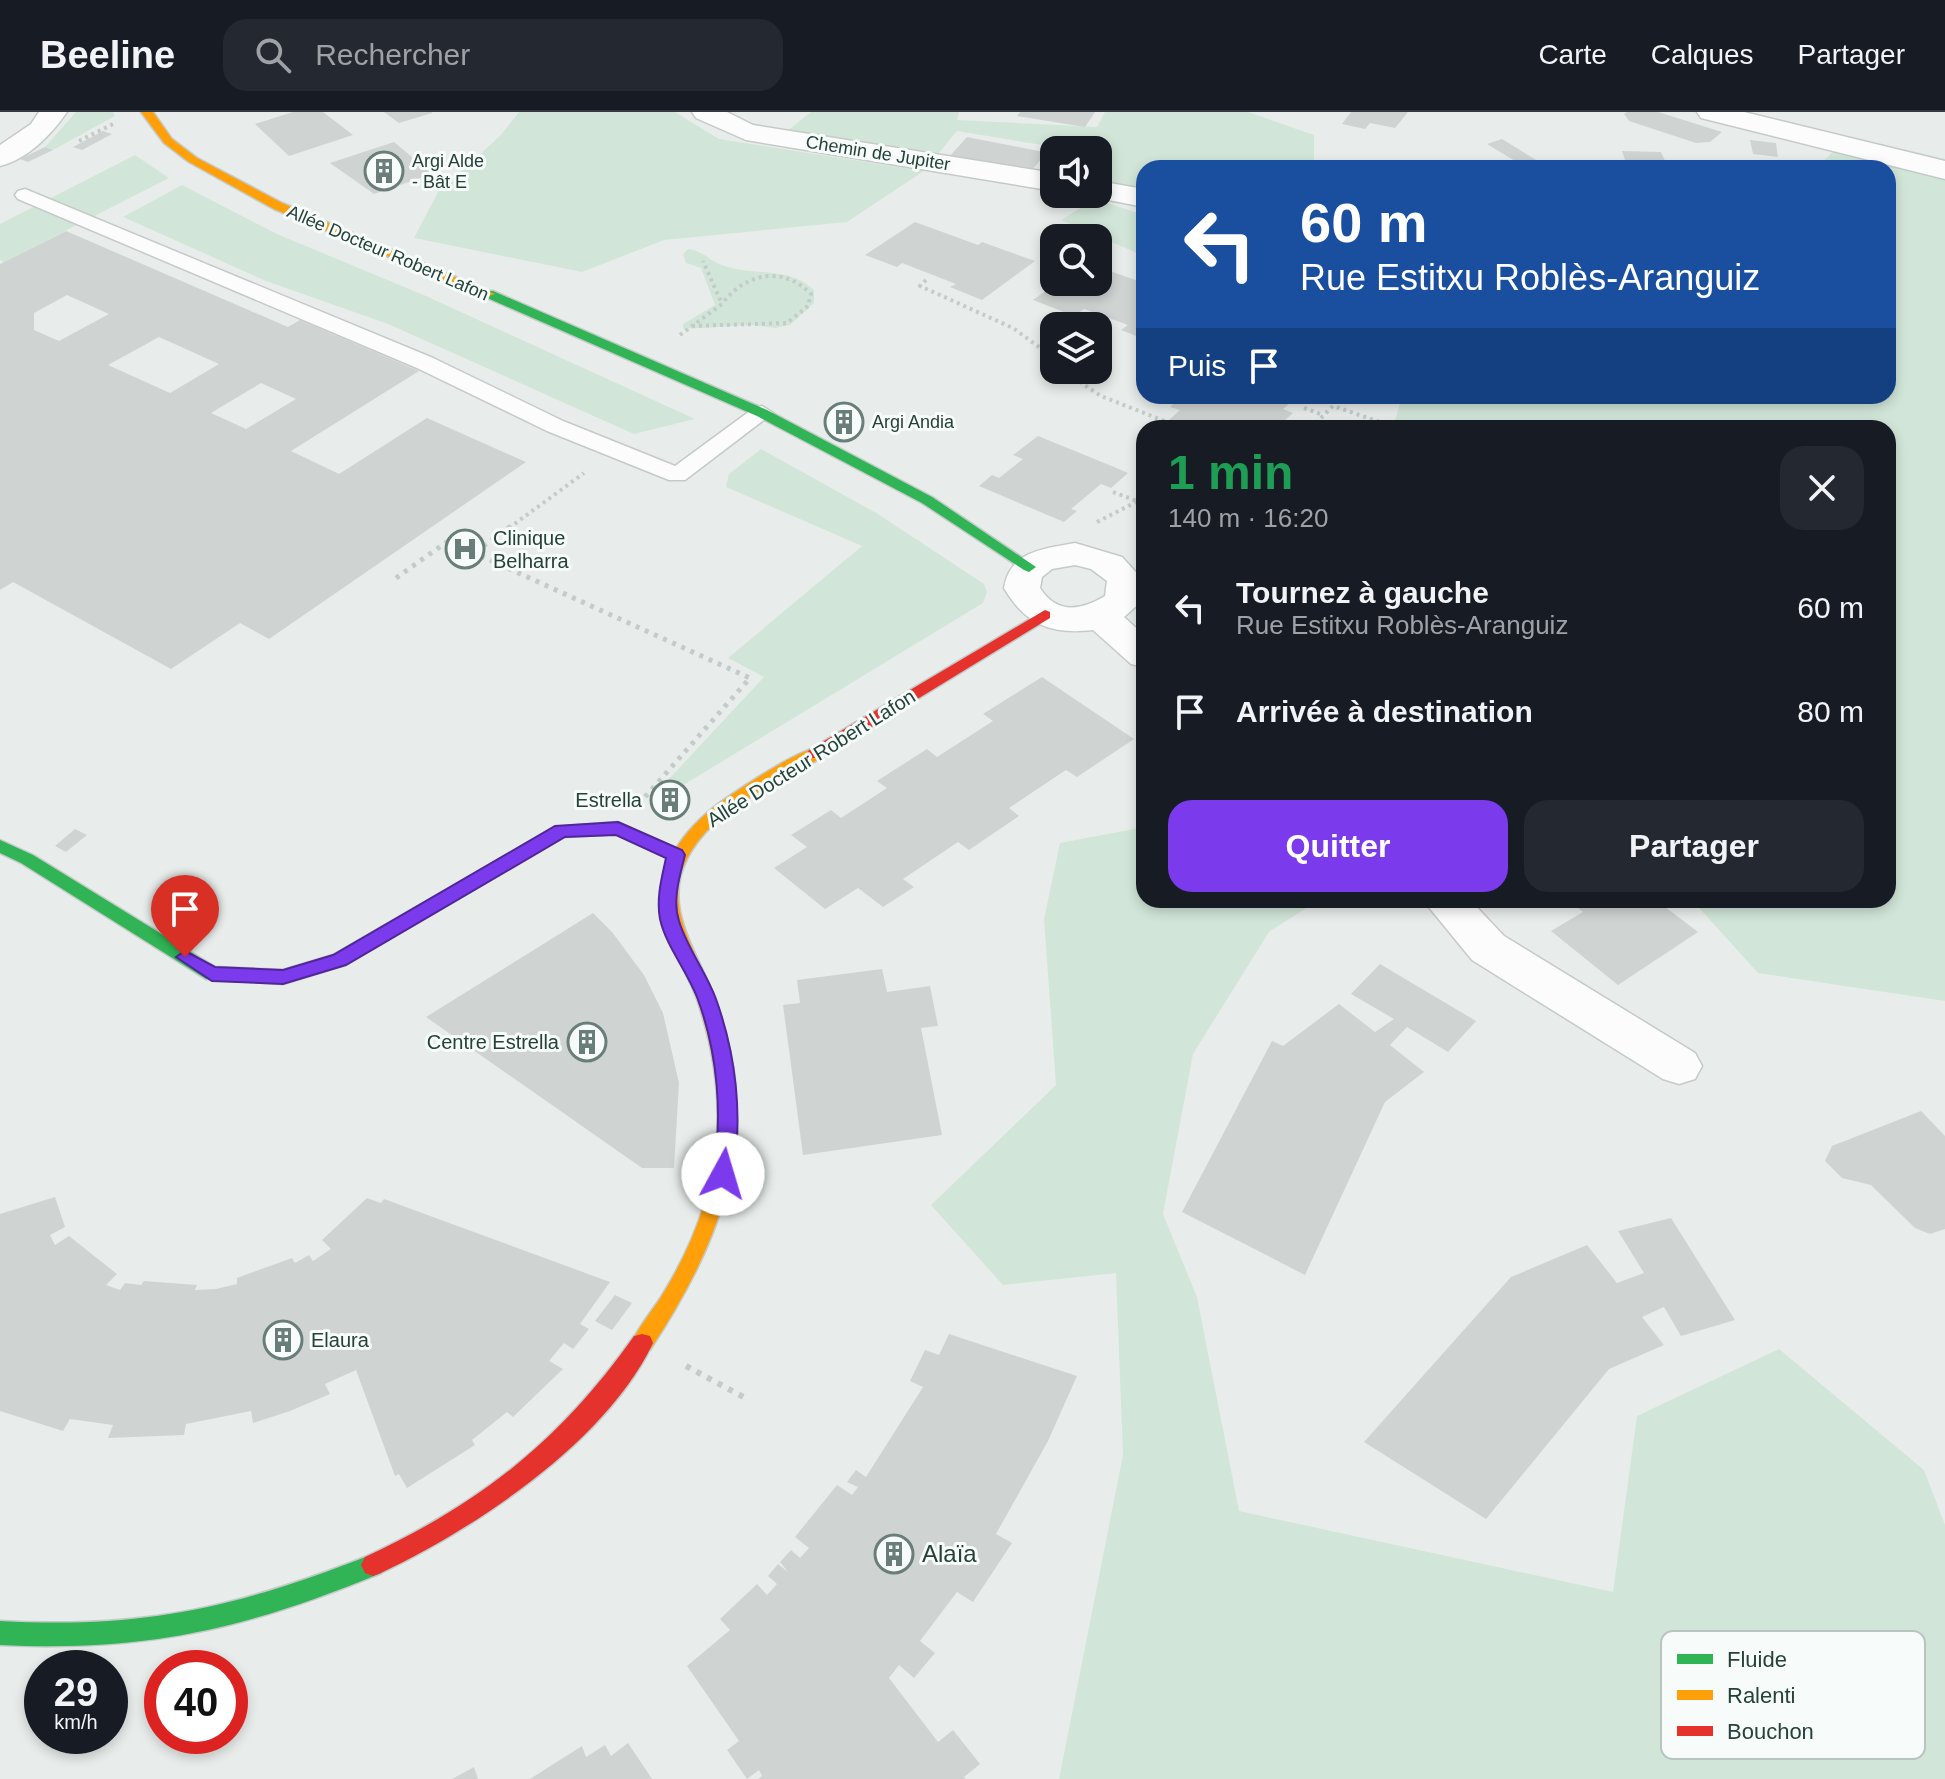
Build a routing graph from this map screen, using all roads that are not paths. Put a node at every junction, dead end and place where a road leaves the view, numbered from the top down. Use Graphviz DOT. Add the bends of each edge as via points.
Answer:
graph roads {
  1 [pos="53,112"];
  2 [pos="147,112"];
  3 [pos="706,112"];
  4 [pos="1711,112"];
  5 [pos="0,158"];
  6 [pos="1945,170"];
  7 [pos="1040,180"];
  8 [pos="1112,192"];
  9 [pos="25,195"];
  10 [pos="1136,197"];
  11 [pos="762,413"];
  12 [pos="1136,545"];
  13 [pos="1107,562"];
  14 [pos="1029,567"];
  15 [pos="1045,615"];
  16 [pos="1100,616"];
  17 [pos="1136,648"];
  18 [pos="0,846"];
  19 [pos="676,855"];
  20 [pos="1452,908"];
  21 [pos="1679,1066"];
  22 [pos="0,1633"];
  1 -- 5 [label="street" via="41,130"];
  2 -- 11 [label="street, Allée Docteur Robert Lafon" via="168,141 193,160 278,206"];
  3 -- 7 [label="street, Chemin de Jupiter" via="746,132"];
  4 -- 6 [label="street"];
  8 -- 10 [label="street"];
  9 -- 11 [label="lane" via="672,472"];
  11 -- 14 [label="street, Allée Docteur Robert Lafon" via="927,500"];
  12 -- 13 [label="street"];
  13 -- 14 [label="street" via="1066,554"];
  13 -- 16 [label="street" via="1125,580 1126,591 1114,610"];
  14 -- 15 [label="street" via="1021,592"];
  15 -- 16 [label="street"];
  15 -- 19 [label="street, Allée Docteur Robert Lafon" via="721,811"];
  16 -- 17 [label="street"];
  18 -- 19 [label="street" via="212,974 283,977 339,960 561,831 618,828"];
  19 -- 22 [label="street, Allée Docteur Robert Lafon" via="669,920 706,998 721,1049 728,1097 727,1148 718,1200 698,1254 679,1291 599,1401 543,1455 484,1501 412,1547 336,1581 262,1606 138,1634 55,1638"];
  20 -- 21 [label="street" via="1488,948"];
}
